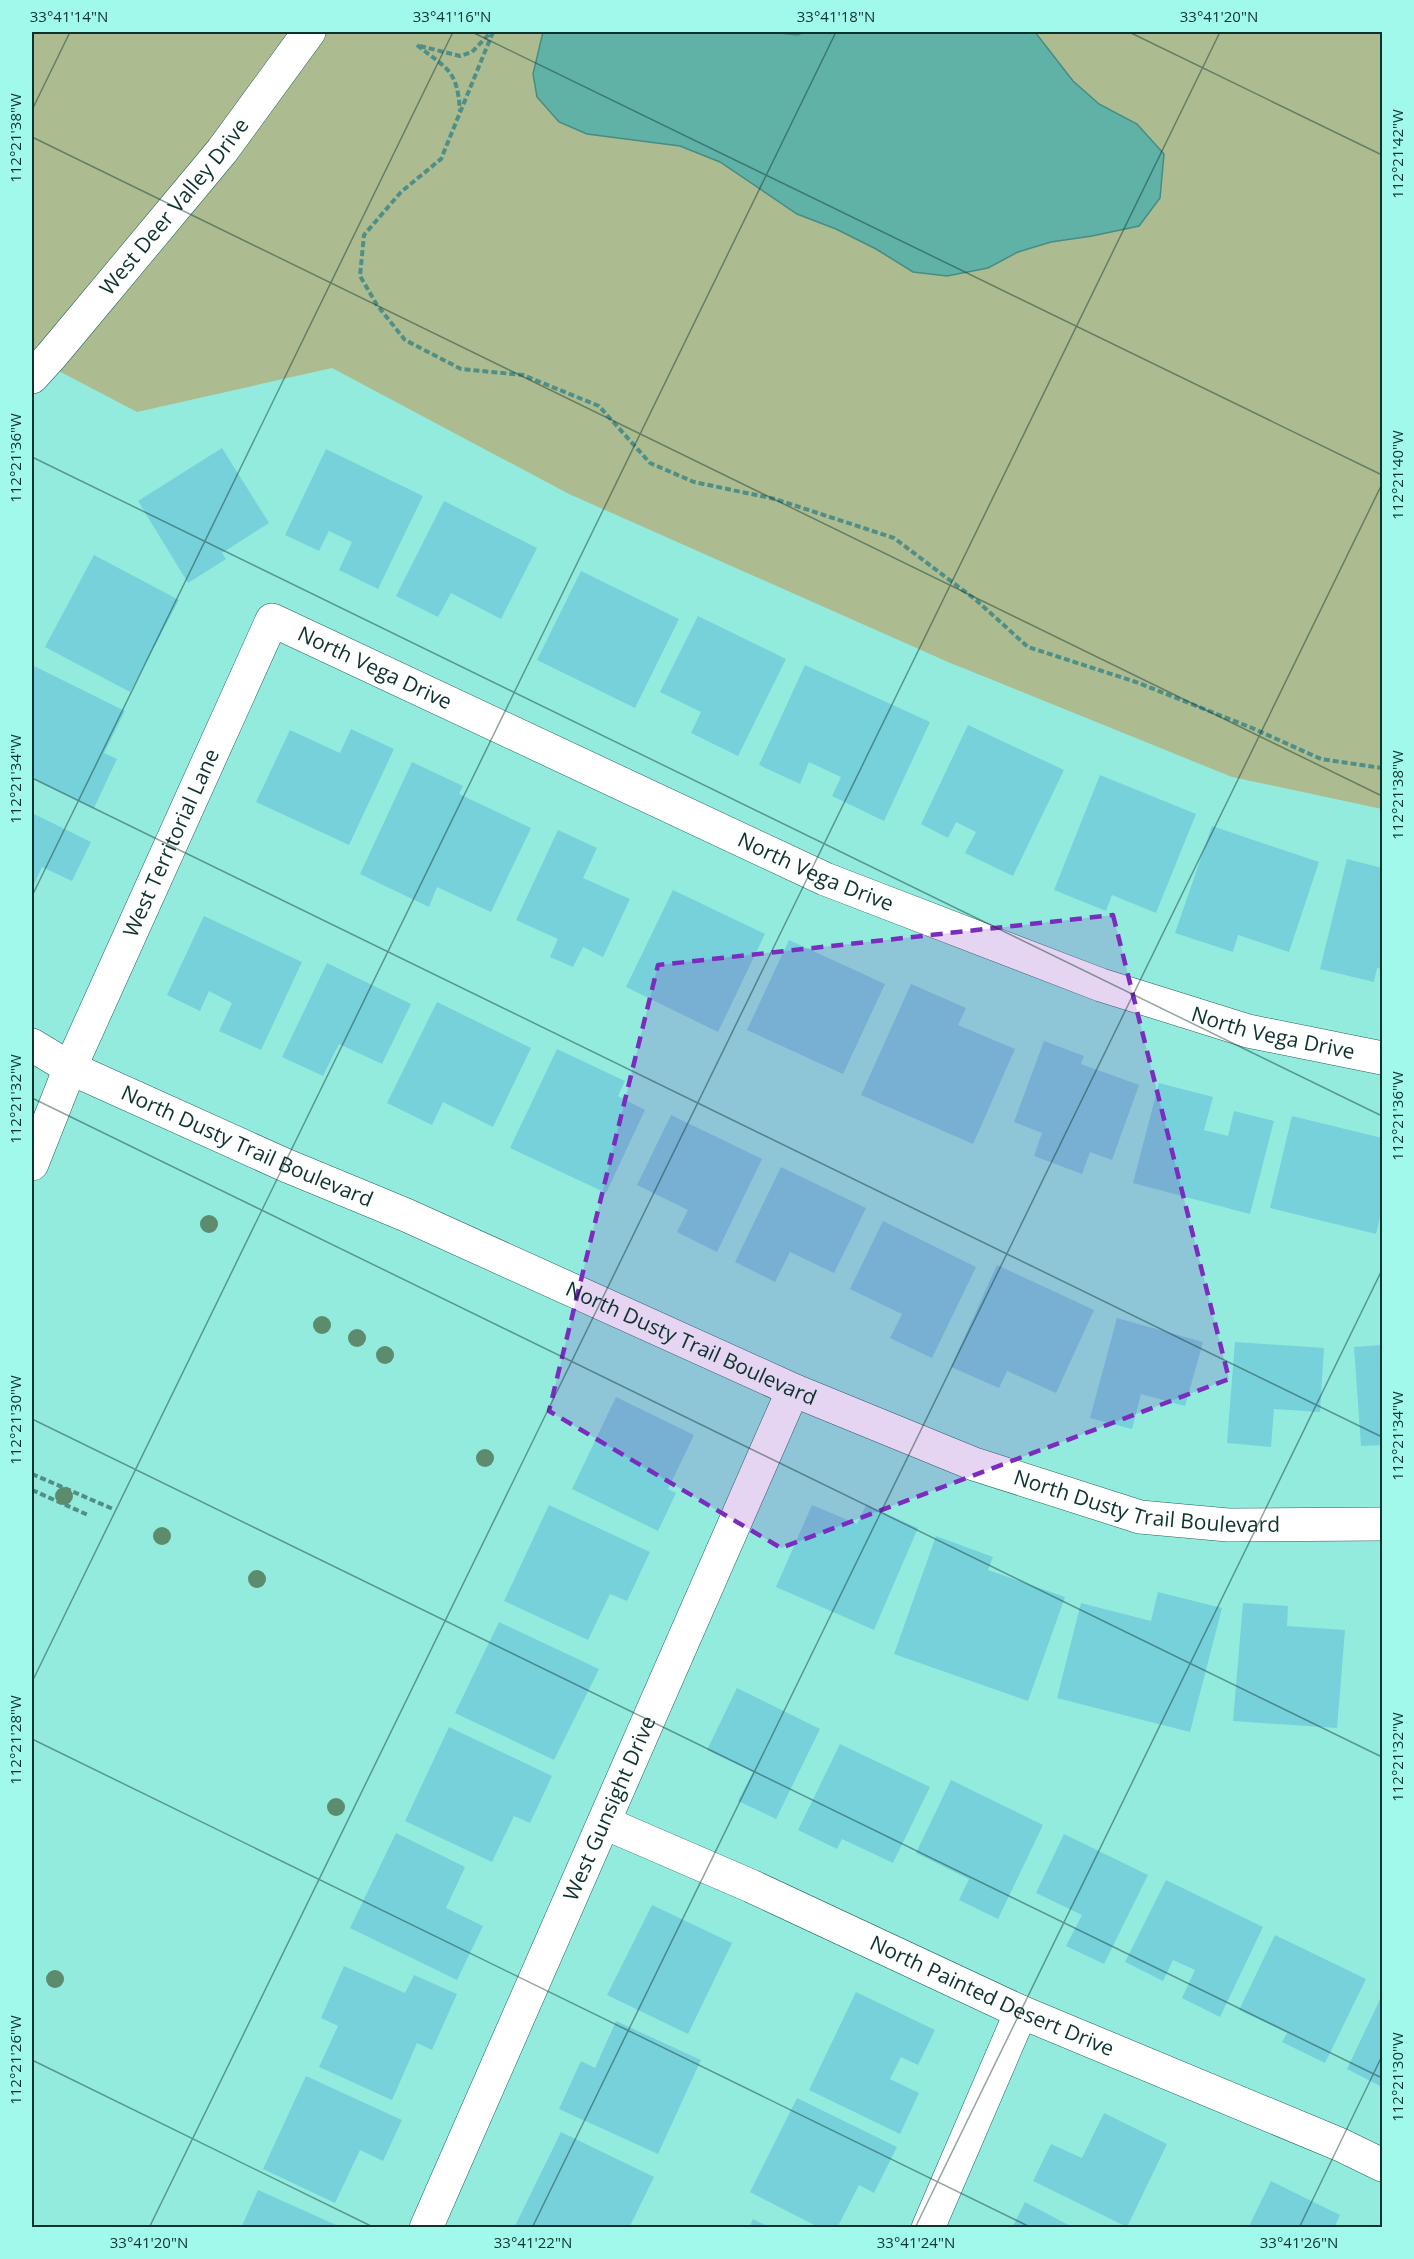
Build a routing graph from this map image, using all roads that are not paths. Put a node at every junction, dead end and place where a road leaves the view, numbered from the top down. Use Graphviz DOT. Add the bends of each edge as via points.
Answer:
graph roads {
  1 [pos="309,32"];
  2 [pos="32,377"];
  3 [pos="272,620"];
  4 [pos="32,1045"];
  5 [pos="1383,1058"];
  6 [pos="70,1068"];
  7 [pos="32,1164"];
  8 [pos="793,1390"];
  9 [pos="1383,1524"];
  10 [pos="605,1823"];
  11 [pos="1021,2012"];
  12 [pos="1383,2164"];
  13 [pos="426,2228"];
  14 [pos="928,2228"];
  1 -- 2 [label="street, West Deer Valley Drive" via="222,151"];
  3 -- 5 [label="street, North Vega Drive" via="836,883 1101,985 1248,1031"];
  3 -- 6 [label="street, West Territorial Lane"];
  4 -- 6 [label="street, North Dusty Trail Boulevard"];
  6 -- 7 [label="street, West Territorial Lane"];
  6 -- 8 [label="street, North Dusty Trail Boulevard"];
  8 -- 9 [label="street, North Dusty Trail Boulevard" via="974,1464 1140,1517 1228,1525"];
  8 -- 10 [label="street, West Gunsight Drive"];
  10 -- 11 [label="street, North Painted Desert Drive" via="751,1886"];
  10 -- 13 [label="street, West Gunsight Drive"];
  11 -- 12 [label="street, North Painted Desert Drive"];
  11 -- 14 [label="street"];
}
